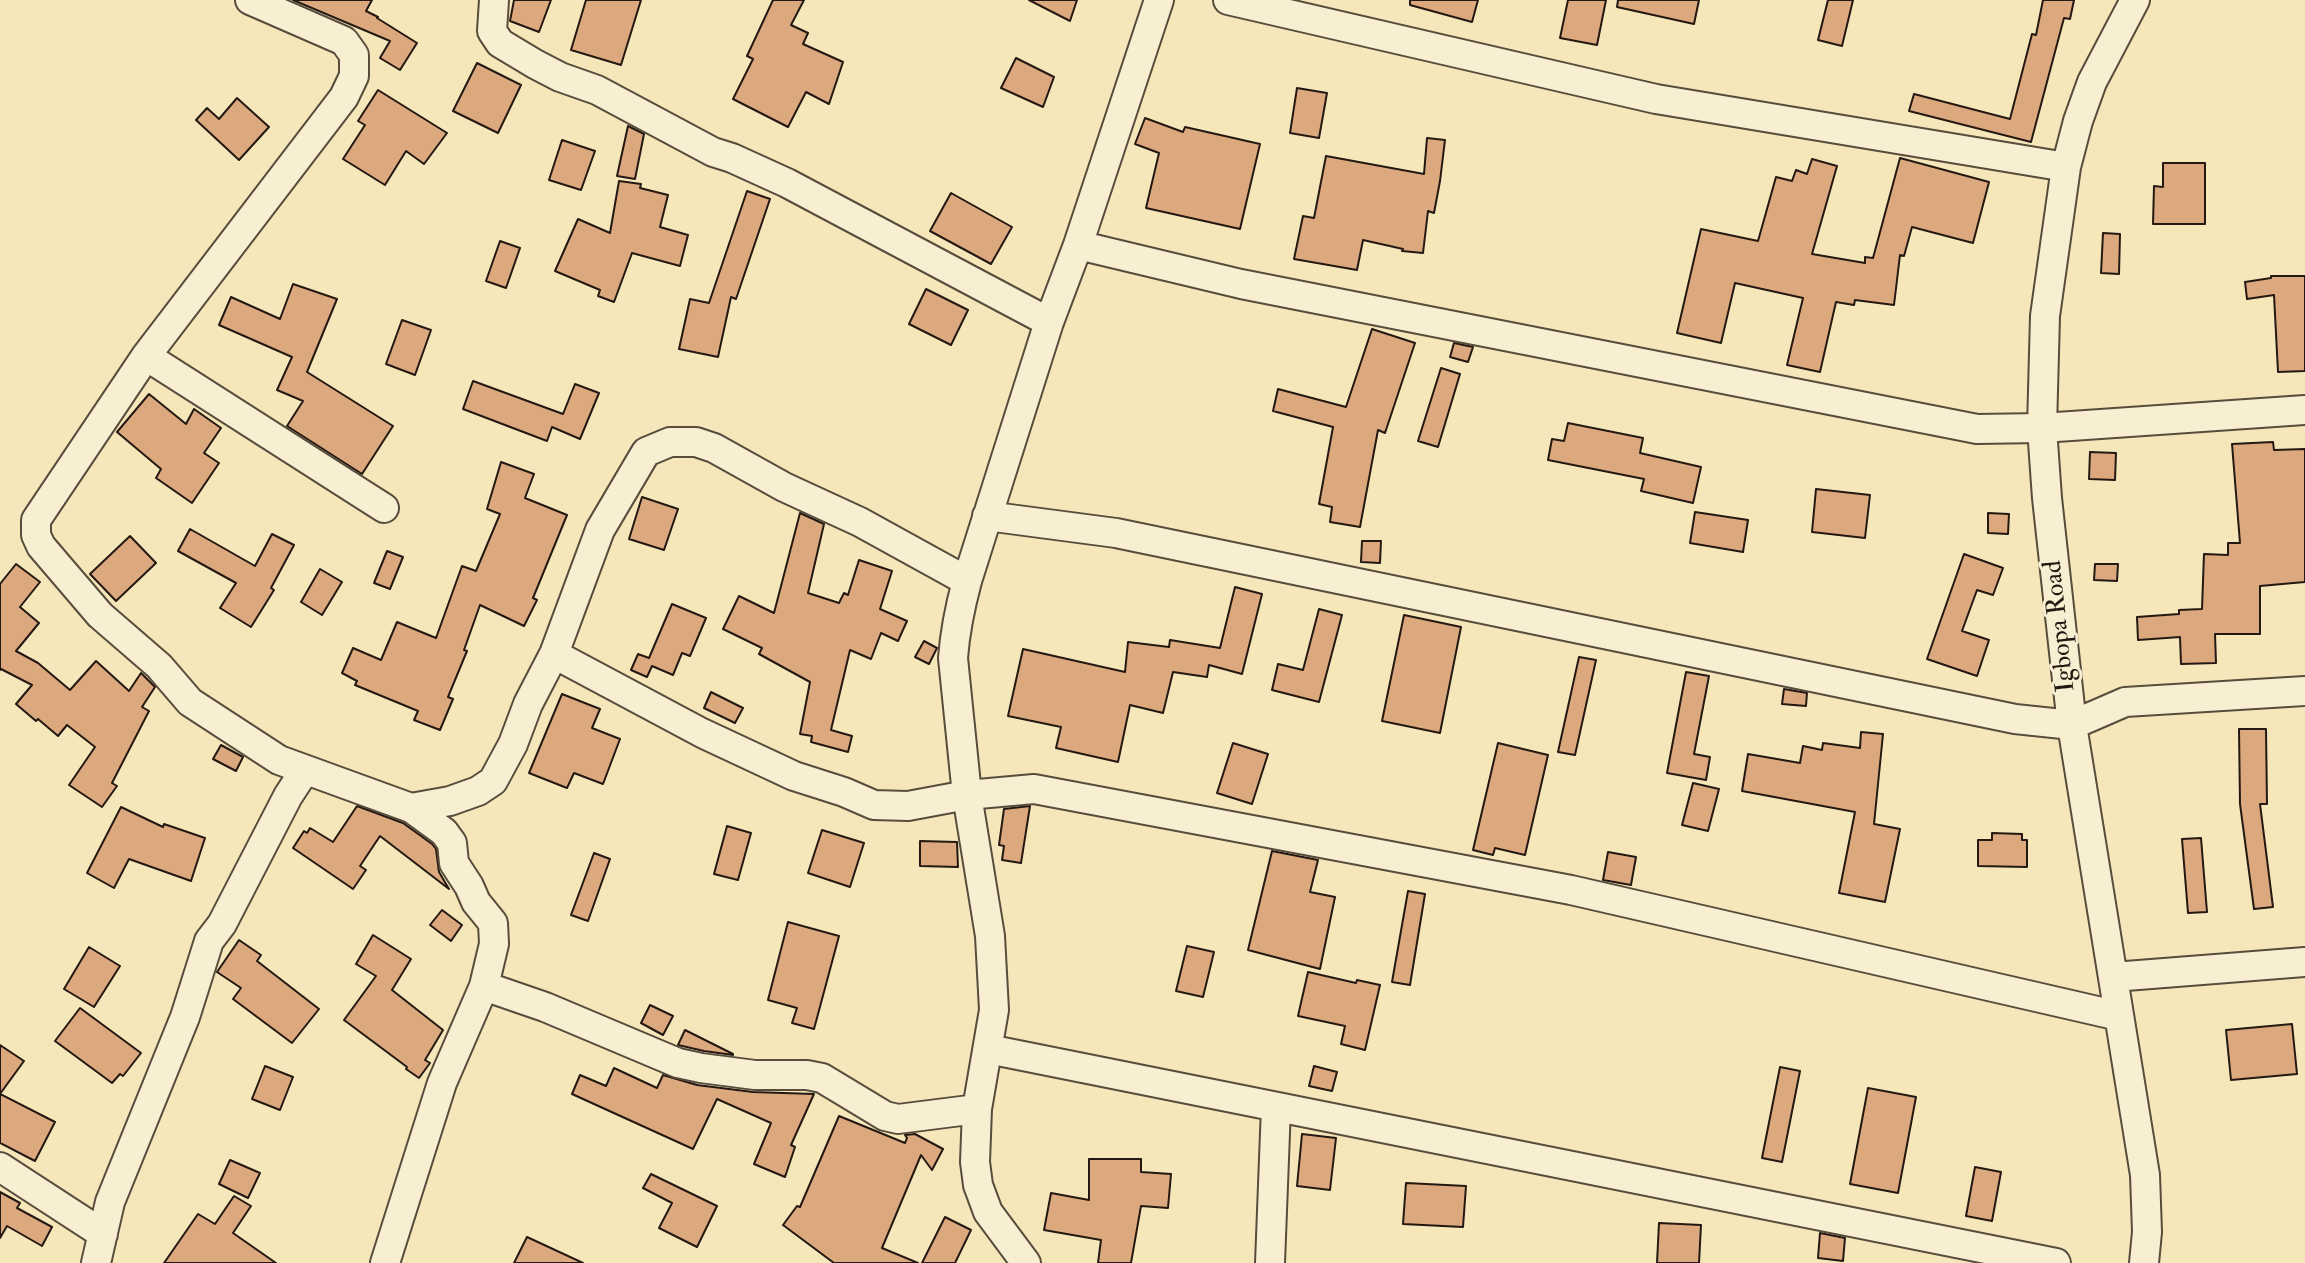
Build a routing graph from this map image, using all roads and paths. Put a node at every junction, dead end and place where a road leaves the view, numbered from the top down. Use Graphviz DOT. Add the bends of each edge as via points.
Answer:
graph roads {
  1 [pos="250,0"];
  2 [pos="494,0"];
  3 [pos="1159,0"];
  4 [pos="1228,0"];
  5 [pos="2135,0"];
  6 [pos="2066,167"];
  7 [pos="1078,245"];
  8 [pos="1049,322"];
  9 [pos="146,356"];
  10 [pos="2305,410"];
  11 [pos="2042,428"];
  12 [pos="384,508"];
  13 [pos="987,516"];
  14 [pos="967,581"];
  15 [pos="554,654"];
  16 [pos="2305,691"];
  17 [pos="2072,725"];
  18 [pos="305,770"];
  19 [pos="967,795"];
  20 [pos="411,808"];
  21 [pos="2305,962"];
  22 [pos="2113,977"];
  23 [pos="484,986"];
  24 [pos="2119,1016"];
  25 [pos="988,1049"];
  26 [pos="1276,1107"];
  27 [pos="977,1109"];
  28 [pos="0,1167"];
  29 [pos="103,1234"];
  30 [pos="96,1263"];
  31 [pos="385,1263"];
  32 [pos="1026,1263"];
  33 [pos="1270,1263"];
  34 [pos="2056,1263"];
  35 [pos="2144,1263"];
  1 -- 9 [label="street" via="344,41 354,55 354,76 344,97"];
  2 -- 8 [label="street" via="492,31 500,43 535,64 787,183"];
  3 -- 7 [label="street"];
  4 -- 6 [label="street" via="1656,99"];
  5 -- 6 [label="street, Igbopa Road" via="2092,82"];
  6 -- 11 [label="street, Igbopa Road" via="2045,316"];
  7 -- 8 [label="street"];
  7 -- 11 [label="street" via="1241,284 1977,429"];
  8 -- 13 [label="street"];
  9 -- 12 [label="street"];
  9 -- 18 [label="street" via="36,520 36,535 100,615 159,666 190,702 279,760"];
  10 -- 11 [label="street"];
  11 -- 17 [label="street, Igbopa Road"];
  13 -- 14 [label="street"];
  13 -- 17 [label="street" via="1116,533 2015,719"];
  14 -- 15 [label="street" via="714,448 670,442 646,452 600,530"];
  14 -- 19 [label="street" via="953,658"];
  15 -- 19 [label="street" via="702,733 794,776 874,805 908,806"];
  15 -- 20 [label="street" via="493,781 450,801"];
  16 -- 17 [label="street" via="2125,702"];
  17 -- 22 [label="street, Igbopa Road"];
  18 -- 20 [label="street"];
  18 -- 29 [label="street" via="209,941 185,1017 110,1202"];
  19 -- 24 [label="street" via="1034,789 1571,890"];
  19 -- 25 [label="street" via="990,936 994,1010"];
  20 -- 23 [label="street" via="452,843 454,863 493,923"];
  21 -- 22 [label="street"];
  22 -- 24 [label="street, Igbopa Road"];
  23 -- 27 [label="street" via="678,1063 822,1078 885,1116"];
  23 -- 31 [label="street" via="442,1083"];
  24 -- 35 [label="street, Igbopa Road" via="2145,1175"];
  25 -- 26 [label="street"];
  25 -- 27 [label="street"];
  26 -- 33 [label="street"];
  26 -- 34 [label="street"];
  27 -- 32 [label="street" via="978,1185 988,1212"];
  28 -- 29 [label="street"];
  29 -- 30 [label="street"];
}
